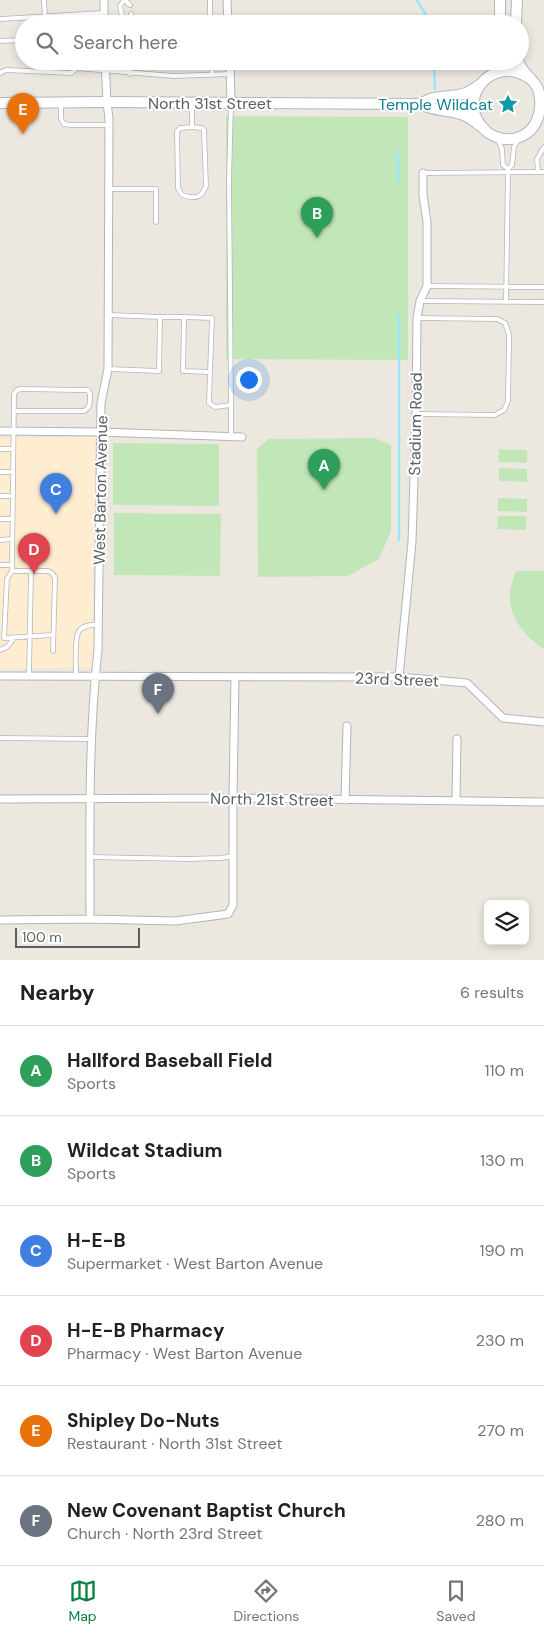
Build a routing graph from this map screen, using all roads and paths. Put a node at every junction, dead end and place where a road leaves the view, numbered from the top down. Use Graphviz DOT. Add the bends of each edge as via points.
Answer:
graph roads {
  1 [pos="44,0"];
  2 [pos="104,0"];
  3 [pos="124,0"];
  4 [pos="210,0"];
  5 [pos="227,0"];
  6 [pos="500,0"];
  7 [pos="516,0"];
  8 [pos="130,5"];
  9 [pos="104,13"];
  10 [pos="45,15"];
  11 [pos="65,15"];
  12 [pos="122,15"];
  13 [pos="210,15"];
  14 [pos="228,15"];
  15 [pos="500,15"];
  16 [pos="516,15"];
  17 [pos="15,18"];
  18 [pos="0,19"];
  19 [pos="15,40"];
  20 [pos="0,41"];
  21 [pos="74,70"];
  22 [pos="96,70"];
  23 [pos="130,70"];
  24 [pos="212,70"];
  25 [pos="230,70"];
  26 [pos="491,70"];
  27 [pos="523,70"];
  28 [pos="106,71"];
  29 [pos="0,73"];
  30 [pos="130,74"];
  31 [pos="230,74"];
  32 [pos="212,75"];
  33 [pos="527,77"];
  34 [pos="483,82"];
  35 [pos="541,89"];
  36 [pos="61,102"];
  37 [pos="106,102"];
  38 [pos="0,103"];
  39 [pos="192,103"];
  40 [pos="231,103"];
  41 [pos="420,104"];
  42 [pos="540,121"];
  43 [pos="109,125"];
  44 [pos="480,126"];
  45 [pos="192,127"];
  46 [pos="495,136"];
  47 [pos="523,136"];
  48 [pos="543,149"];
  49 [pos="508,171"];
  50 [pos="423,172"];
  51 [pos="538,172"];
  52 [pos="544,172"];
  53 [pos="109,189"];
  54 [pos="156,222"];
  55 [pos="427,286"];
  56 [pos="506,287"];
  57 [pos="544,287"];
  58 [pos="420,301"];
  59 [pos="506,302"];
  60 [pos="544,302"];
  61 [pos="109,315"];
  62 [pos="160,316"];
  63 [pos="184,317"];
  64 [pos="417,318"];
  65 [pos="108,369"];
  66 [pos="210,372"];
  67 [pos="231,406"];
  68 [pos="14,411"];
  69 [pos="416,414"];
  70 [pos="0,432"];
  71 [pos="13,432"];
  72 [pos="101,432"];
  73 [pos="231,437"];
  74 [pos="242,437"];
  75 [pos="0,449"];
  76 [pos="13,449"];
  77 [pos="0,472"];
  78 [pos="13,472"];
  79 [pos="0,496"];
  80 [pos="13,496"];
  81 [pos="0,519"];
  82 [pos="12,519"];
  83 [pos="12,539"];
  84 [pos="0,540"];
  85 [pos="0,565"];
  86 [pos="12,565"];
  87 [pos="12,571"];
  88 [pos="31,571"];
  89 [pos="98,624"];
  90 [pos="53,635"];
  91 [pos="30,636"];
  92 [pos="2,638"];
  93 [pos="14,638"];
  94 [pos="0,650"];
  95 [pos="53,651"];
  96 [pos="0,676"];
  97 [pos="29,676"];
  98 [pos="76,676"];
  99 [pos="95,676"];
  100 [pos="235,676"];
  101 [pos="399,677"];
  102 [pos="544,722"];
  103 [pos="348,726"];
  104 [pos="0,738"];
  105 [pos="93,739"];
  106 [pos="457,739"];
  107 [pos="0,798"];
  108 [pos="90,798"];
  109 [pos="232,798"];
  110 [pos="345,800"];
  111 [pos="456,800"];
  112 [pos="544,802"];
  113 [pos="233,856"];
  114 [pos="90,858"];
  115 [pos="90,919"];
  116 [pos="0,920"];
  1 -- 10 [label="lane"];
  2 -- 9 [label="street"];
  3 -- 8 [label="lane"];
  3 -- 12 [label="lane" via="120,6"];
  4 -- 13 [label="lane"];
  5 -- 14 [label="street"];
  6 -- 15 [label="street"];
  7 -- 16 [label="street"];
  9 -- 11 [label="lane"];
  17 -- 18 [label="lane"];
  19 -- 20 [label="lane"];
  21 -- 29 [label="lane" via="71,73 6,70"];
  22 -- 28 [label="lane"];
  23 -- 30 [label="lane"];
  24 -- 32 [label="lane"];
  25 -- 31 [label="street"];
  26 -- 34 [label="street"];
  27 -- 33 [label="street"];
  28 -- 30 [label="lane"];
  28 -- 37 [label="street, West Barton Avenue"];
  30 -- 32 [label="lane"];
  31 -- 32 [label="lane"];
  31 -- 40 [label="street"];
  33 -- 34 [label="street" via="510,70 500,71"];
  33 -- 35 [label="street"];
  34 -- 41 [label="street, North 31st Street" via="469,93 433,98"];
  34 -- 44 [label="street" via="473,103"];
  35 -- 42 [label="street"];
  36 -- 37 [label="street, North 31st Street"];
  36 -- 38 [label="street, North 31st Street"];
  36 -- 43 [label="lane" via="64,124"];
  37 -- 39 [label="street, North 31st Street"];
  37 -- 43 [label="street, West Barton Avenue"];
  39 -- 40 [label="street, North 31st Street"];
  39 -- 45 [label="lane"];
  40 -- 41 [label="street, North 31st Street"];
  40 -- 67 [label="lane"];
  41 -- 44 [label="street, North 31st Street" via="433,110 464,114"];
  42 -- 47 [label="street"];
  43 -- 53 [label="street, West Barton Avenue"];
  44 -- 46 [label="street"];
  45 -- 45 [label="lane" via="180,128 177,132 178,188 182,195 198,197 206,186 204,130"];
  46 -- 47 [label="street" via="511,139"];
  46 -- 49 [label="lane" via="501,143 503,165"];
  47 -- 49 [label="lane" via="514,147"];
  48 -- 51 [label="lane" via="537,159"];
  49 -- 50 [label="lane"];
  49 -- 51 [label="lane"];
  49 -- 56 [label="lane"];
  50 -- 55 [label="street, Stadium Road" via="428,222"];
  51 -- 52 [label="lane"];
  53 -- 54 [label="lane" via="156,189"];
  53 -- 61 [label="street, West Barton Avenue"];
  55 -- 56 [label="lane"];
  55 -- 58 [label="street, Stadium Road"];
  56 -- 57 [label="lane"];
  56 -- 59 [label="lane"];
  58 -- 59 [label="lane"];
  58 -- 64 [label="street, Stadium Road"];
  59 -- 60 [label="lane"];
  61 -- 62 [label="lane"];
  61 -- 65 [label="street, West Barton Avenue"];
  62 -- 63 [label="lane"];
  62 -- 65 [label="lane" via="159,370"];
  63 -- 66 [label="lane" via="183,371"];
  63 -- 66 [label="lane" via="212,318"];
  64 -- 69 [label="street, Stadium Road"];
  64 -- 69 [label="lane" via="497,319 505,323 509,343 508,401 504,410 495,415"];
  65 -- 72 [label="street, West Barton Avenue" via="101,403"];
  66 -- 67 [label="lane" via="210,403 214,407"];
  67 -- 73 [label="lane"];
  68 -- 68 [label="lane" via="84,412 90,404 90,394 88,390 17,390"];
  68 -- 71 [label="lane"];
  69 -- 101 [label="street, Stadium Road" via="412,542"];
  70 -- 71 [label="street"];
  71 -- 72 [label="street"];
  71 -- 76 [label="lane"];
  72 -- 73 [label="street"];
  72 -- 89 [label="street, West Barton Avenue"];
  73 -- 74 [label="street"];
  75 -- 76 [label="lane"];
  76 -- 78 [label="lane"];
  77 -- 78 [label="lane"];
  78 -- 80 [label="lane"];
  79 -- 80 [label="lane"];
  80 -- 82 [label="lane"];
  81 -- 82 [label="lane"];
  82 -- 83 [label="lane"];
  83 -- 84 [label="lane"];
  83 -- 86 [label="lane"];
  85 -- 86 [label="lane"];
  86 -- 87 [label="lane"];
  87 -- 88 [label="lane"];
  87 -- 92 [label="lane" via="7,579"];
  88 -- 90 [label="lane" via="48,571 55,578"];
  88 -- 91 [label="lane"];
  89 -- 98 [label="lane" via="80,630"];
  89 -- 99 [label="street, West Barton Avenue"];
  90 -- 91 [label="lane"];
  90 -- 95 [label="lane"];
  91 -- 93 [label="lane"];
  91 -- 97 [label="lane"];
  92 -- 93 [label="lane"];
  93 -- 94 [label="lane"];
  96 -- 97 [label="street, 23rd Street"];
  97 -- 98 [label="street, 23rd Street"];
  98 -- 99 [label="street, 23rd Street"];
  99 -- 100 [label="street, 23rd Street"];
  99 -- 105 [label="street, West Barton Avenue"];
  100 -- 101 [label="street, 23rd Street"];
  100 -- 109 [label="street"];
  101 -- 102 [label="street, 23rd Street" via="467,683 504,718"];
  103 -- 110 [label="street"];
  104 -- 105 [label="lane"];
  105 -- 108 [label="street, West Barton Avenue"];
  106 -- 111 [label="street"];
  107 -- 108 [label="street, North 21st Street"];
  108 -- 109 [label="street, North 21st Street"];
  108 -- 114 [label="street, West Barton Avenue"];
  109 -- 110 [label="street, North 21st Street"];
  109 -- 113 [label="street"];
  110 -- 111 [label="street, North 21st Street"];
  111 -- 112 [label="street, North 21st Street"];
  113 -- 114 [label="lane"];
  113 -- 115 [label="street" via="233,905 228,914 175,921"];
  114 -- 115 [label="street, West Barton Avenue"];
  115 -- 116 [label="street"];
}
